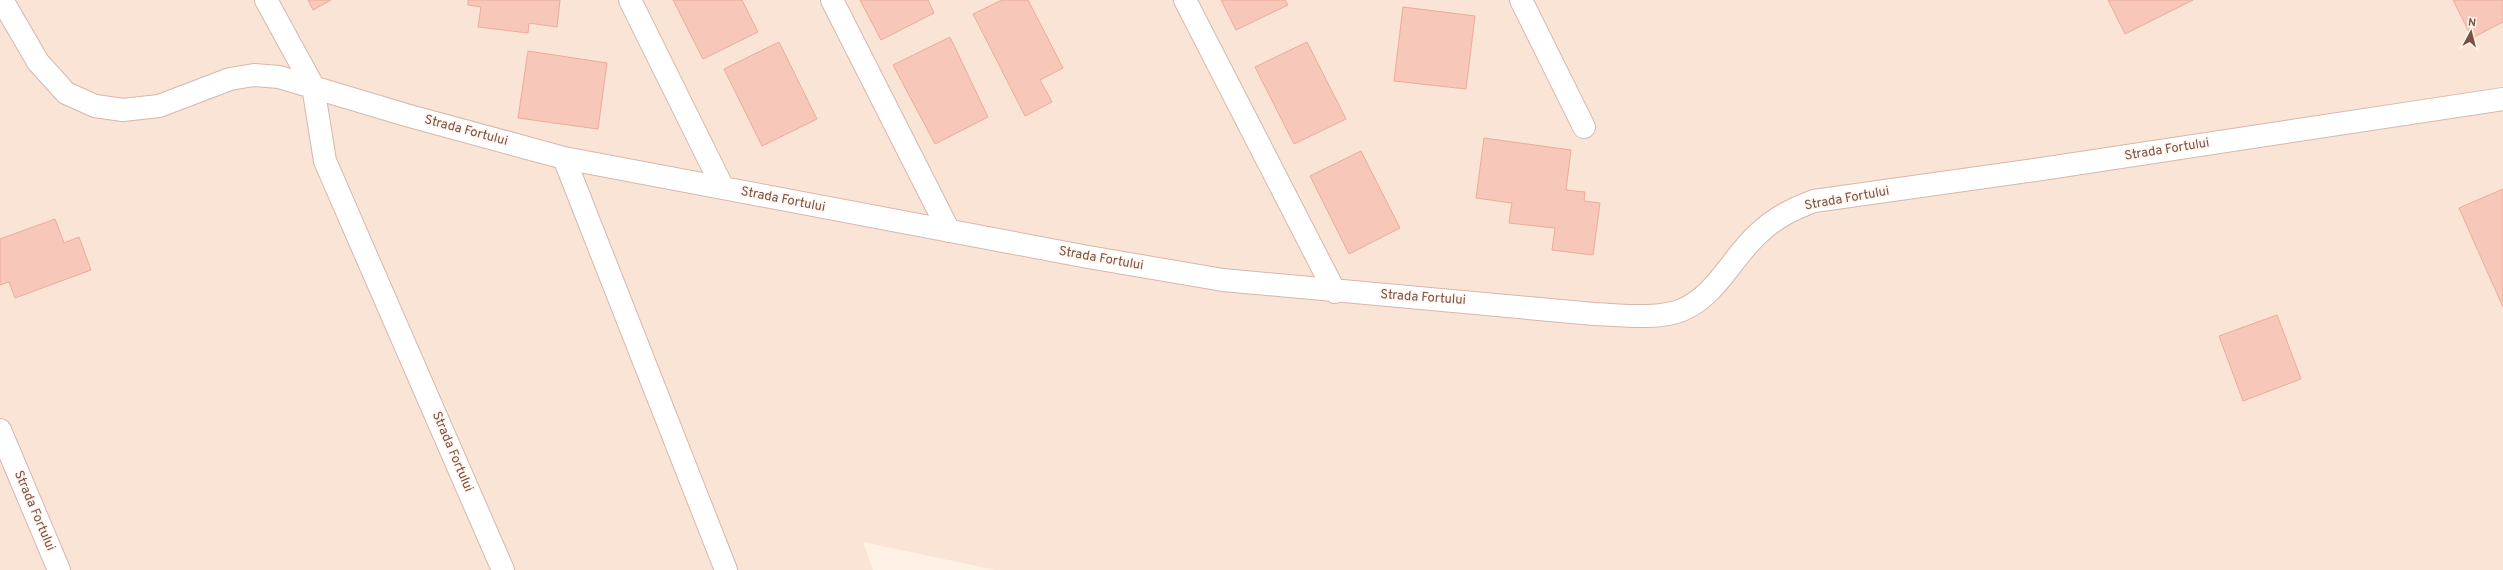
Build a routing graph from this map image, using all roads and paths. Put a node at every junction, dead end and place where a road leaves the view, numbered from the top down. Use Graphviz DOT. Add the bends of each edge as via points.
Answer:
graph roads {
  1 [pos="2,0"];
  2 [pos="266,0"];
  3 [pos="630,0"];
  4 [pos="832,0"];
  5 [pos="1185,0"];
  6 [pos="1521,0"];
  7 [pos="313,86"];
  8 [pos="2503,99"];
  9 [pos="1584,127"];
  10 [pos="564,158"];
  11 [pos="722,188"];
  12 [pos="949,231"];
  13 [pos="1335,292"];
  14 [pos="0,430"];
  15 [pos="59,570"];
  16 [pos="503,570"];
  17 [pos="726,570"];
  1 -- 7 [label="street, Strada Fortului" via="38,62 66,93 95,106 123,110 159,106 230,79 254,75 279,77"];
  2 -- 7 [label="street"];
  3 -- 11 [label="street"];
  4 -- 12 [label="street"];
  5 -- 13 [label="street"];
  6 -- 9 [label="street"];
  7 -- 10 [label="street, Strada Fortului" via="406,115"];
  7 -- 16 [label="street, Strada Fortului" via="325,161"];
  8 -- 13 [label="street, Strada Fortului" via="1814,202 1787,211 1758,233 1704,298 1682,311 1650,316 1594,314 1465,301"];
  10 -- 11 [label="street, Strada Fortului"];
  10 -- 17 [label="street"];
  11 -- 12 [label="street, Strada Fortului"];
  12 -- 13 [label="street, Strada Fortului" via="1223,280"];
  14 -- 15 [label="street, Strada Fortului"];
}
